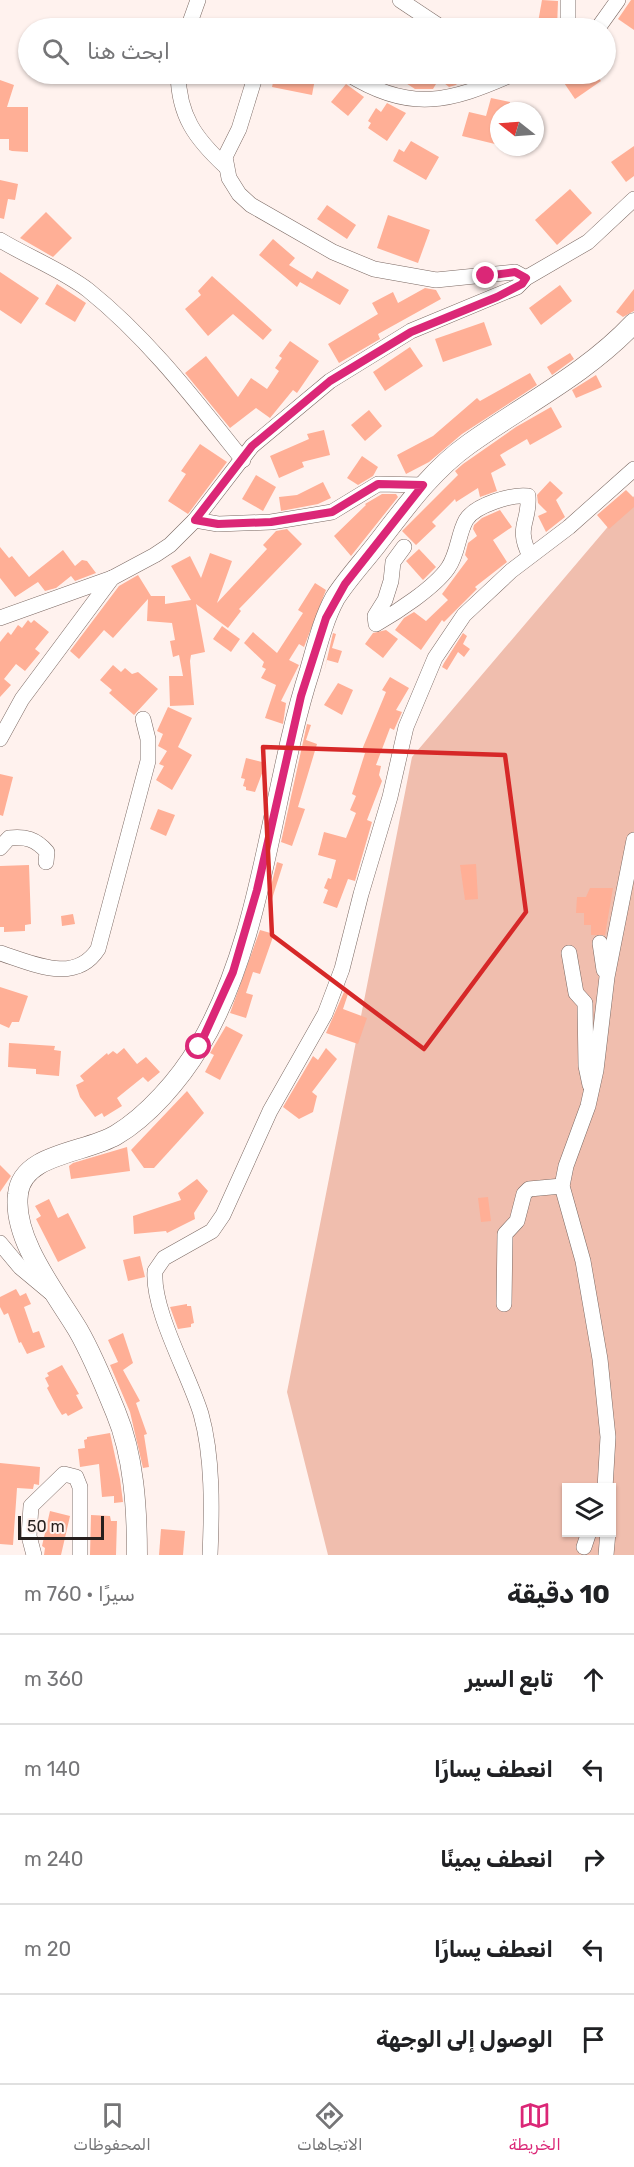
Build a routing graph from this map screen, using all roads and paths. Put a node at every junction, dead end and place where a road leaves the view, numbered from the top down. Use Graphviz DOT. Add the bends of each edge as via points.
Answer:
graph roads {
  1 [pos="198,0"];
  2 [pos="400,0"];
  3 [pos="568,0"];
  4 [pos="618,0"];
  5 [pos="192,18"];
  6 [pos="427,18"];
  7 [pos="568,18"];
  8 [pos="605,18"];
  9 [pos="180,84"];
  10 [pos="253,84"];
  11 [pos="370,84"];
  12 [pos="489,84"];
  13 [pos="225,166"];
  14 [pos="634,199"];
  15 [pos="0,240"];
  16 [pos="526,278"];
  17 [pos="634,323"];
  18 [pos="243,460"];
  19 [pos="634,469"];
  20 [pos="423,485"];
  21 [pos="195,520"];
  22 [pos="404,546"];
  23 [pos="530,556"];
  24 [pos="112,578"];
  25 [pos="23,609"];
  26 [pos="0,618"];
  27 [pos="0,631"];
  28 [pos="143,719"];
  29 [pos="0,739"];
  30 [pos="634,840"];
  31 [pos="0,848"];
  32 [pos="46,862"];
  33 [pos="600,943"];
  34 [pos="0,953"];
  35 [pos="570,953"];
  36 [pos="606,982"];
  37 [pos="588,1106"];
  38 [pos="562,1186"];
  39 [pos="0,1243"];
  40 [pos="57,1298"];
  41 [pos="504,1304"];
  42 [pos="605,1483"];
  43 [pos="608,1537"];
  44 [pos="34,1555"];
  45 [pos="80,1555"];
  46 [pos="138,1555"];
  47 [pos="210,1555"];
  48 [pos="606,1555"];
  1 -- 5 [label="street"];
  2 -- 6 [label="street"];
  3 -- 7 [label="street"];
  4 -- 8 [label="street"];
  9 -- 13 [label="street" via="194,134"];
  10 -- 13 [label="street" via="239,129 225,156"];
  11 -- 12 [label="street" via="401,98 435,101"];
  13 -- 16 [label="street" via="239,194 251,205 358,264 420,279 515,272"];
  14 -- 16 [label="street" via="588,242"];
  15 -- 18 [label="street" via="86,289 113,312 168,368"];
  16 -- 18 [label="street" via="497,297 411,332 351,366 252,446"];
  17 -- 20 [label="main road" via="597,359 467,445"];
  18 -- 21 [label="street"];
  19 -- 23 [label="street"];
  20 -- 21 [label="street" via="378,484 332,512 271,522 218,524"];
  20 -- 40 [label="main road" via="345,584 326,618 301,696 257,890 233,972 199,1047 177,1078 116,1136 41,1162 21,1178 17,1203 20,1224"];
  21 -- 24 [label="street" via="170,545"];
  22 -- 23 [label="street" via="393,562 385,600 375,616 376,624 428,588 449,567 466,519 514,494 528,496 522,540"];
  23 -- 47 [label="street" via="464,615 435,658 406,727 342,969 325,1014 270,1111 223,1215 212,1231 164,1258 155,1271 165,1322 202,1416 210,1490"];
  24 -- 25 [label="street"];
  24 -- 29 [label="street" via="22,699"];
  25 -- 26 [label="street"];
  25 -- 27 [label="street"];
  28 -- 34 [label="street" via="148,761 98,949 86,963 63,970"];
  30 -- 36 [label="street"];
  31 -- 32 [label="street" via="9,838 23,836 40,844 47,852"];
  33 -- 36 [label="street"];
  35 -- 37 [label="street" via="576,993 585,1003"];
  36 -- 37 [label="street" via="600,1047"];
  37 -- 38 [label="street"];
  38 -- 41 [label="street" via="524,1194 517,1221 505,1234"];
  38 -- 42 [label="street" via="583,1261 600,1359 608,1437"];
  39 -- 40 [label="street" via="20,1267"];
  40 -- 46 [label="main road" via="80,1333 129,1450"];
  43 -- 48 [label="street"];
  44 -- 45 [label="street" via="29,1536 30,1506 64,1474 76,1477 80,1487"];
}
